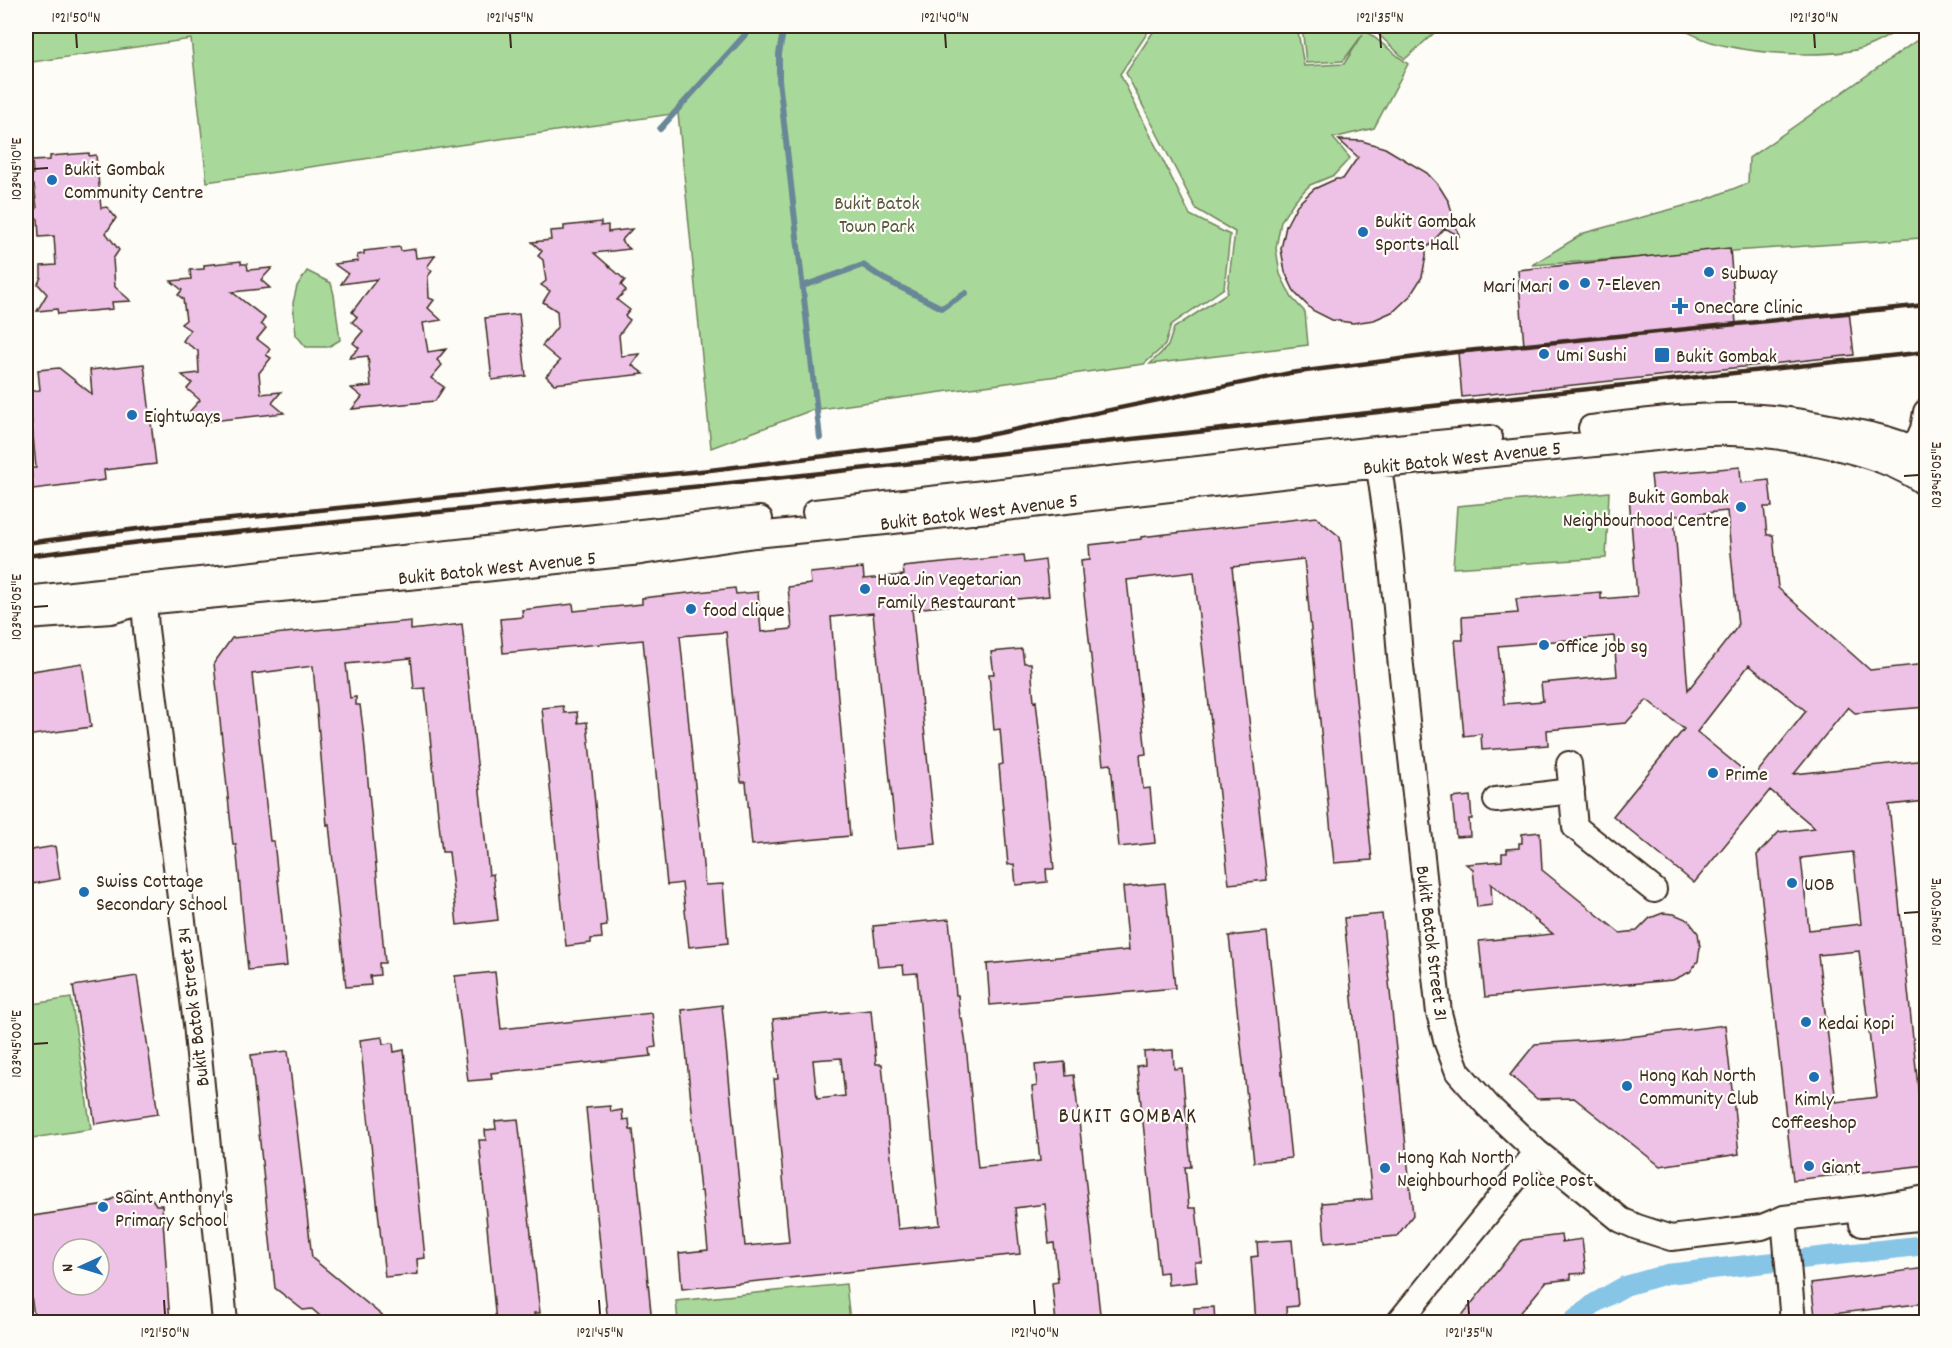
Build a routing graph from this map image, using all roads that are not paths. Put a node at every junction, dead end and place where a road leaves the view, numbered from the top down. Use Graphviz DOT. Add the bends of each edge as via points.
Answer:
graph roads {
  1 [pos="1926,412"];
  2 [pos="1378,458"];
  3 [pos="1920,466"];
  4 [pos="143,594"];
  5 [pos="26,599"];
  6 [pos="26,618"];
  7 [pos="1569,764"];
  8 [pos="1572,791"];
  9 [pos="1496,800"];
  10 [pos="1654,890"];
  11 [pos="1537,1152"];
  12 [pos="1926,1198"];
  13 [pos="1926,1217"];
  14 [pos="1781,1241"];
  15 [pos="225,1323"];
  16 [pos="1399,1323"];
  17 [pos="1793,1323"];
  1 -- 3 [label="street"];
  2 -- 3 [label="street, Bukit Batok West Avenue 5" via="1695,417 1738,416 1782,419 1878,436"];
  2 -- 4 [label="street, Bukit Batok West Avenue 5" via="640,552 385,579"];
  2 -- 11 [label="street, Bukit Batok Street 31" via="1439,1013 1458,1072"];
  4 -- 5 [label="street, Bukit Batok West Avenue 5"];
  4 -- 6 [label="street, Bukit Batok West Avenue 5" via="111,611"];
  4 -- 15 [label="street, Bukit Batok Street 34" via="196,1024"];
  7 -- 8 [label="street"];
  8 -- 9 [label="street"];
  8 -- 10 [label="street" via="1575,827"];
  11 -- 14 [label="street, Bukit Batok Street 31" via="1621,1220 1652,1232 1671,1238"];
  11 -- 16 [label="street"];
  12 -- 14 [label="street, Bukit Batok Street 31" via="1868,1208"];
  13 -- 14 [label="street, Bukit Batok Street 31"];
  14 -- 17 [label="street"];
}
